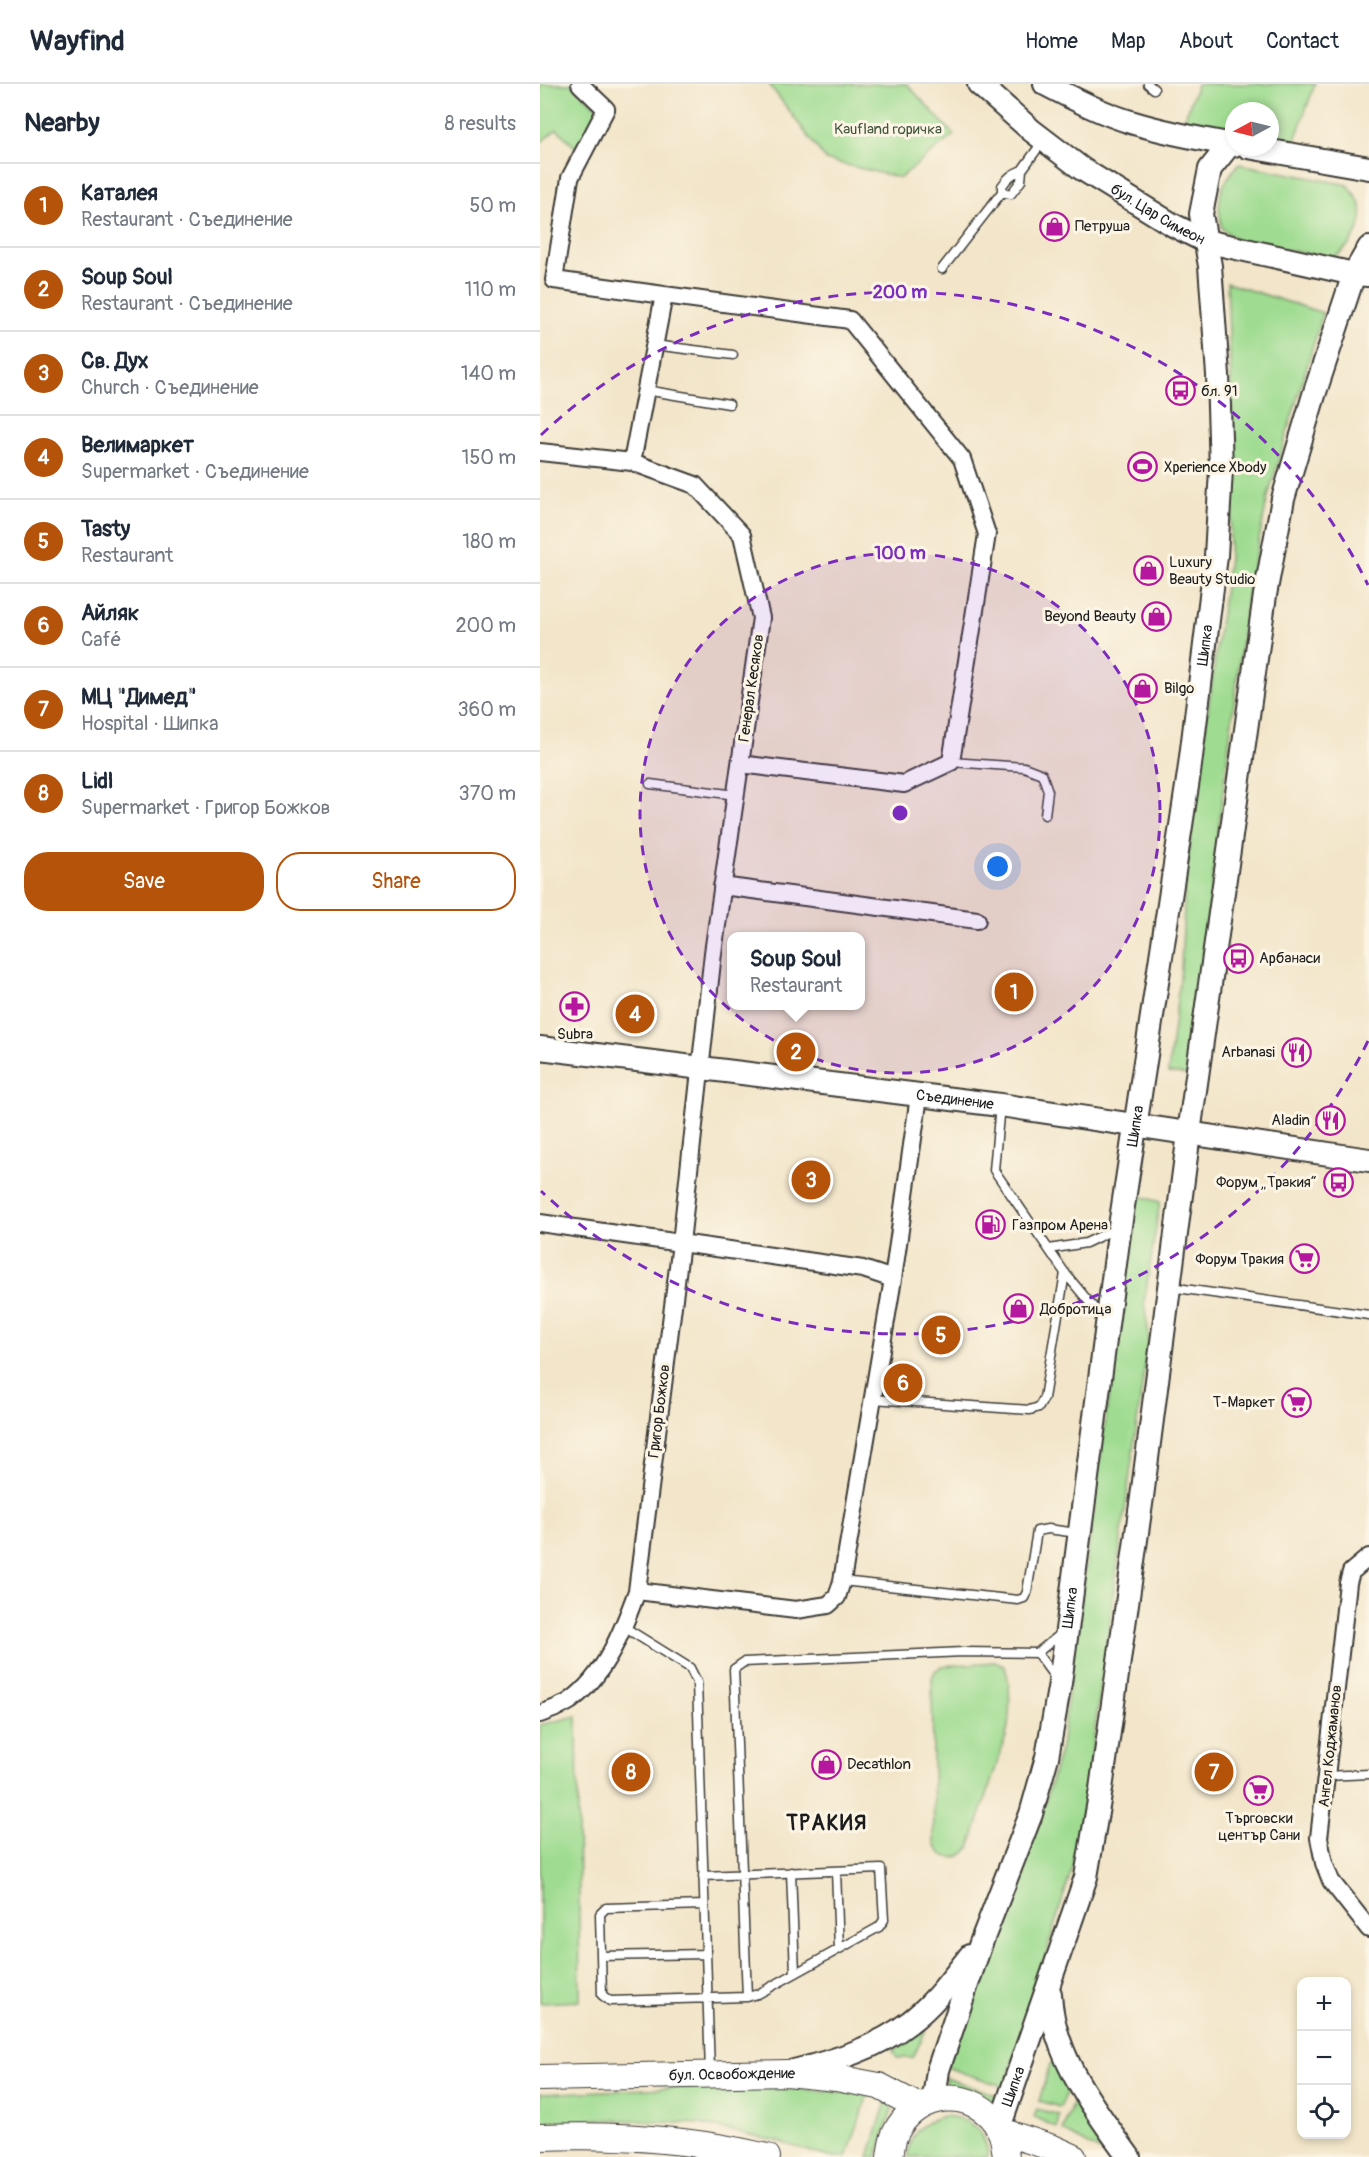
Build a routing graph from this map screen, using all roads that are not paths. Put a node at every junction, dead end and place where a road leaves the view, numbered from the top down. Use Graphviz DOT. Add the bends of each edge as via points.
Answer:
graph roads {
  1 [pos="580,84"];
  2 [pos="979,84"];
  3 [pos="1045,84"];
  4 [pos="1044,140"];
  5 [pos="1225,143"];
  6 [pos="1279,153"];
  7 [pos="1225,156"];
  8 [pos="1369,169"];
  9 [pos="1205,241"];
  10 [pos="1369,248"];
  11 [pos="942,270"];
  12 [pos="1362,275"];
  13 [pos="664,295"];
  14 [pos="654,345"];
  15 [pos="733,356"];
  16 [pos="645,390"];
  17 [pos="729,404"];
  18 [pos="540,452"];
  19 [pos="632,462"];
  20 [pos="951,762"];
  21 [pos="740,764"];
  22 [pos="650,783"];
  23 [pos="736,795"];
  24 [pos="1045,815"];
  25 [pos="722,886"];
  26 [pos="977,920"];
  27 [pos="540,1048"];
  28 [pos="700,1068"];
  29 [pos="919,1096"];
  30 [pos="1000,1106"];
  31 [pos="1136,1126"];
  32 [pos="1190,1133"];
  33 [pos="1369,1160"];
  34 [pos="540,1223"];
  35 [pos="1120,1226"];
  36 [pos="681,1243"];
  37 [pos="1049,1249"];
  38 [pos="1065,1273"];
  39 [pos="893,1279"];
  40 [pos="1169,1287"];
  41 [pos="1369,1316"];
  42 [pos="1108,1325"];
  43 [pos="873,1399"];
  44 [pos="1080,1534"];
  45 [pos="1369,1557"];
  46 [pos="842,1581"];
  47 [pos="637,1591"];
  48 [pos="624,1627"];
  49 [pos="1068,1629"];
  50 [pos="1037,1653"];
  51 [pos="1060,1683"];
  52 [pos="540,1714"];
  53 [pos="1369,1774"];
  54 [pos="1326,1776"];
  55 [pos="836,1871"];
  56 [pos="791,1872"];
  57 [pos="743,1874"];
  58 [pos="703,1876"];
  59 [pos="704,1905"];
  60 [pos="1369,1929"];
  61 [pos="981,1943"];
  62 [pos="839,1949"];
  63 [pos="706,1954"];
  64 [pos="601,1956"];
  65 [pos="795,1973"];
  66 [pos="1050,1983"];
  67 [pos="747,1997"];
  68 [pos="708,2000"];
  69 [pos="787,2073"];
  70 [pos="711,2075"];
  71 [pos="540,2078"];
  72 [pos="926,2103"];
  73 [pos="1000,2130"];
  74 [pos="540,2138"];
  75 [pos="767,2157"];
  76 [pos="890,2157"];
  77 [pos="1006,2157"];
  78 [pos="1072,2157"];
  79 [pos="1129,2157"];
  1 -- 13 [label="street" via="606,109 570,178 554,280"];
  2 -- 4 [label="main road, бул. Цар Симеон"];
  3 -- 5 [label="main road" via="1132,123"];
  4 -- 9 [label="main road, бул. Цар Симеон" via="1082,170"];
  4 -- 11 [label="lane" via="1022,170 1011,174 1002,192"];
  6 -- 8 [label="main road"];
  7 -- 9 [label="main road, Шипка" via="1210,168 1201,214"];
  9 -- 12 [label="main road, бул. Цар Симеон"];
  9 -- 31 [label="main road, Шипка" via="1218,375 1221,470 1216,556 1189,773"];
  10 -- 12 [label="main road, Шипка"];
  12 -- 32 [label="main road, Шипка" via="1314,395 1283,499 1267,584"];
  13 -- 14 [label="street"];
  13 -- 20 [label="street" via="850,320 962,459 987,534"];
  14 -- 15 [label="lane"];
  14 -- 16 [label="street"];
  16 -- 17 [label="lane"];
  16 -- 19 [label="street"];
  18 -- 19 [label="street, Генерал Кесяков"];
  19 -- 21 [label="street, Генерал Кесяков" via="694,485 742,534 761,618"];
  20 -- 21 [label="street" via="903,784"];
  20 -- 24 [label="lane" via="1024,767 1042,774 1048,792"];
  21 -- 23 [label="street, Генерал Кесяков"];
  22 -- 23 [label="lane"];
  23 -- 25 [label="street, Генерал Кесяков"];
  25 -- 26 [label="street"];
  25 -- 28 [label="street, Генерал Кесяков"];
  27 -- 28 [label="main road, Съединение"];
  28 -- 29 [label="main road, Съединение"];
  28 -- 36 [label="street, Григор Божков"];
  29 -- 30 [label="main road, Съединение"];
  29 -- 39 [label="street"];
  30 -- 31 [label="main road, Съединение"];
  30 -- 37 [label="lane" via="994,1170"];
  31 -- 32 [label="main road, Съединение"];
  31 -- 35 [label="main road, Шипка"];
  32 -- 33 [label="main road, Съединение"];
  32 -- 40 [label="main road, Шипка"];
  34 -- 36 [label="street"];
  35 -- 37 [label="lane" via="1086,1243"];
  35 -- 42 [label="main road, Шипка"];
  36 -- 39 [label="street" via="863,1269"];
  36 -- 47 [label="street, Григор Божков"];
  37 -- 38 [label="lane"];
  38 -- 42 [label="lane"];
  38 -- 43 [label="lane" via="1044,1398 1039,1407 1030,1410"];
  39 -- 43 [label="street"];
  40 -- 41 [label="lane"];
  40 -- 66 [label="main road, Шипка" via="1092,1842 1086,1877"];
  42 -- 44 [label="main road, Шипка"];
  43 -- 46 [label="street"];
  44 -- 46 [label="lane" via="1037,1531 1028,1592 1018,1600"];
  44 -- 49 [label="main road, Шипка"];
  45 -- 54 [label="street, Ангел Коджаманов" via="1351,1572 1348,1583"];
  46 -- 47 [label="street" via="837,1597 828,1605 796,1610"];
  47 -- 48 [label="street, Григор Божков"];
  48 -- 52 [label="street, Григор Божков" via="587,1687 568,1702"];
  48 -- 58 [label="lane" via="690,1668 697,1682"];
  49 -- 50 [label="lane"];
  49 -- 51 [label="main road, Шипка"];
  50 -- 51 [label="lane"];
  50 -- 57 [label="lane" via="963,1652 744,1662 734,1669"];
  51 -- 61 [label="main road, Шипка" via="1034,1803"];
  53 -- 54 [label="lane"];
  54 -- 60 [label="street, Ангел Коджаманов" via="1319,1838 1324,1863 1331,1881"];
  55 -- 56 [label="lane"];
  55 -- 62 [label="lane"];
  55 -- 62 [label="lane" via="881,1869 884,1920 879,1927"];
  56 -- 57 [label="lane"];
  56 -- 65 [label="lane"];
  57 -- 58 [label="lane"];
  57 -- 67 [label="lane"];
  58 -- 59 [label="lane"];
  59 -- 63 [label="lane"];
  59 -- 64 [label="lane" via="606,1908 600,1914"];
  61 -- 69 [label="main road" via="939,1995 910,2023 838,2060"];
  61 -- 72 [label="main road, Шипка"];
  62 -- 65 [label="lane"];
  63 -- 64 [label="lane"];
  63 -- 68 [label="lane"];
  64 -- 68 [label="lane" via="602,1995 610,2001"];
  65 -- 67 [label="lane"];
  66 -- 73 [label="main road, Шипка"];
  66 -- 79 [label="main road" via="1053,2025 1064,2054 1076,2079"];
  67 -- 68 [label="lane"];
  68 -- 70 [label="lane"];
  69 -- 70 [label="main road, бул. Освобождение"];
  69 -- 72 [label="main road, бул. Освобождение" via="879,2086"];
  70 -- 71 [label="main road, бул. Освобождение"];
  72 -- 73 [label="main road" via="953,2098 969,2102 986,2112"];
  72 -- 76 [label="main road" via="906,2116 894,2135"];
  73 -- 77 [label="main road"];
  73 -- 78 [label="main road"];
  74 -- 75 [label="main road" via="662,2139"];
}
